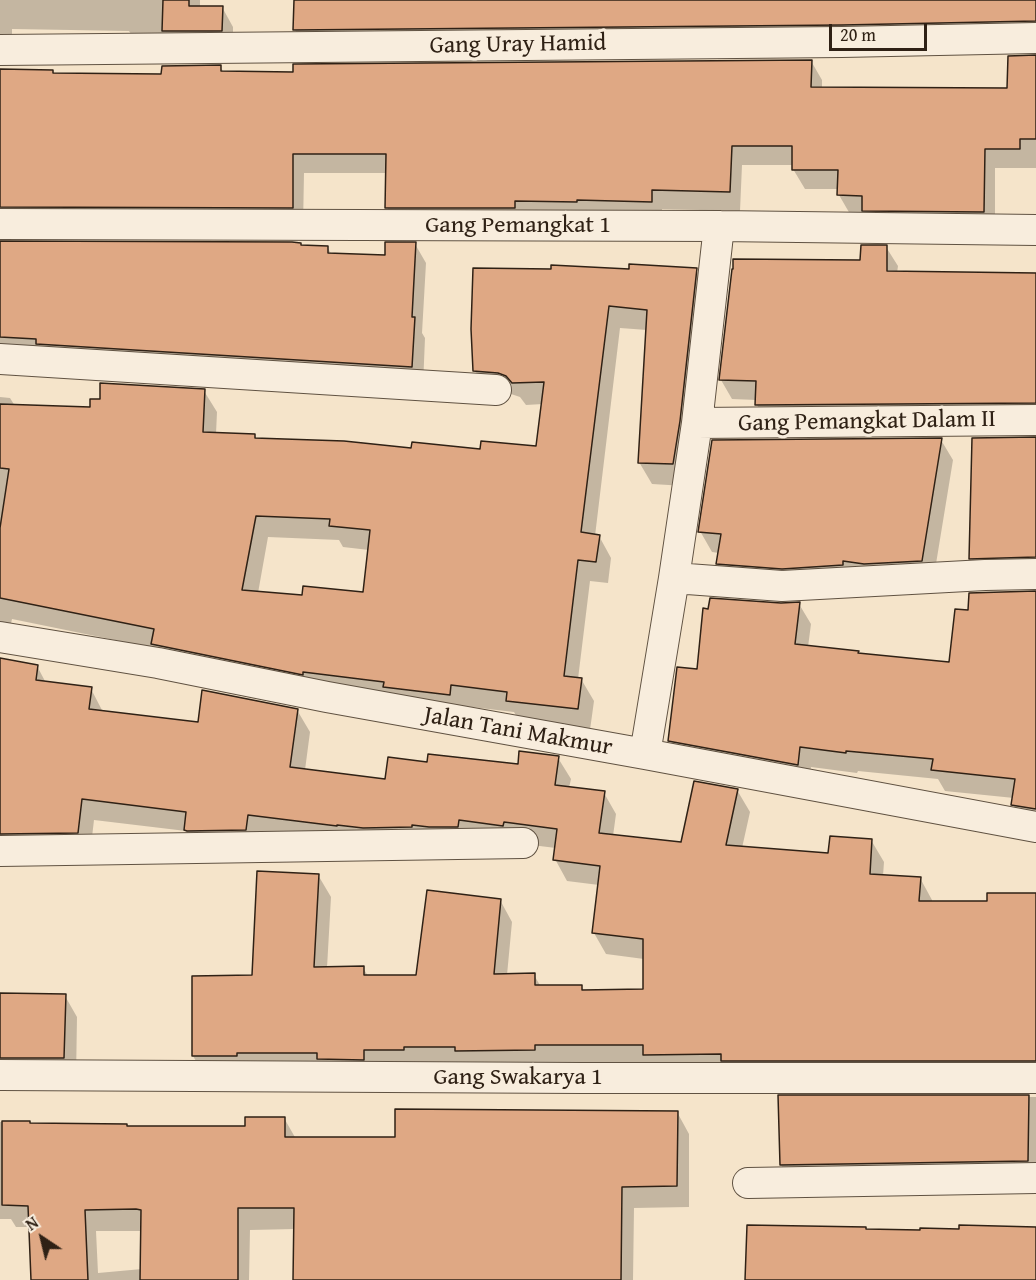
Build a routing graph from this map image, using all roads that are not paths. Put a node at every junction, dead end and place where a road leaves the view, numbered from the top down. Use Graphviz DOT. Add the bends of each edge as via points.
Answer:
graph roads {
  1 [pos="1036,38"];
  2 [pos="0,50"];
  3 [pos="0,224"];
  4 [pos="719,226"];
  5 [pos="1036,230"];
  6 [pos="0,359"];
  7 [pos="496,390"];
  8 [pos="1036,420"];
  9 [pos="697,423"];
  10 [pos="1036,574"];
  11 [pos="674,578"];
  12 [pos="0,637"];
  13 [pos="645,754"];
  14 [pos="1036,827"];
  15 [pos="523,843"];
  16 [pos="0,851"];
  17 [pos="0,1076"];
  18 [pos="1036,1078"];
  19 [pos="1036,1178"];
  20 [pos="748,1183"];
  1 -- 2 [label="street, Gang Uray Hamid"];
  3 -- 4 [label="street, Gang Pemangkat 1"];
  4 -- 5 [label="street, Gang Pemangkat 1"];
  4 -- 9 [label="street"];
  6 -- 7 [label="street"];
  8 -- 9 [label="street, Gang Pemangkat Dalam II"];
  9 -- 11 [label="street"];
  10 -- 11 [label="street" via="782,586"];
  11 -- 13 [label="street"];
  12 -- 13 [label="street, Jalan Tani Makmur"];
  13 -- 14 [label="street, Jalan Tani Makmur"];
  15 -- 16 [label="street"];
  17 -- 18 [label="street, Gang Swakarya 1"];
  19 -- 20 [label="street"];
}
